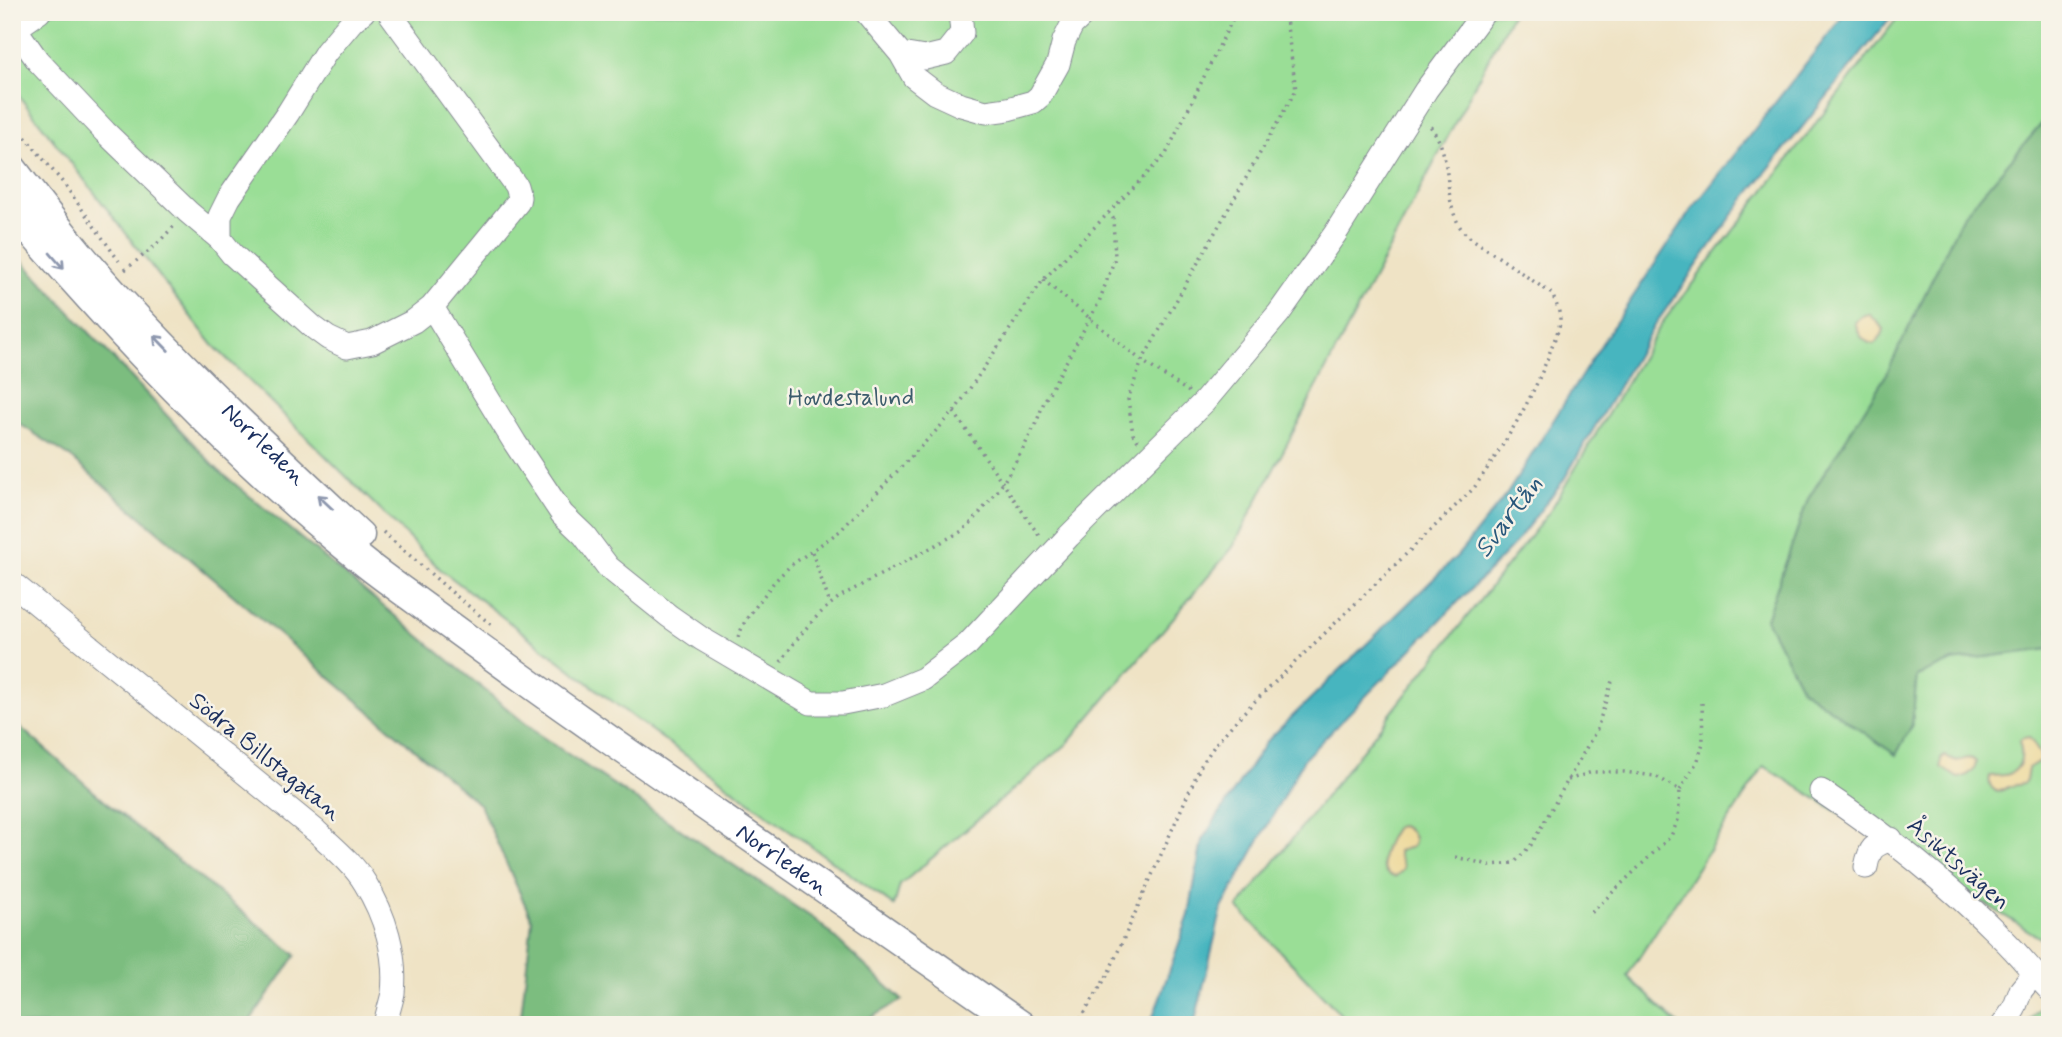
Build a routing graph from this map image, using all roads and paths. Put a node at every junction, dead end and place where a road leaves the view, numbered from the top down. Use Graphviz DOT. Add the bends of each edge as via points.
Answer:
graph roads {
  1 [pos="39,12"];
  2 [pos="363,12"];
  3 [pos="389,12"];
  4 [pos="866,12"];
  5 [pos="960,12"];
  6 [pos="1086,12"];
  7 [pos="1236,12"];
  8 [pos="1285,12"];
  9 [pos="1484,12"];
  10 [pos="14,26"];
  11 [pos="901,54"];
  12 [pos="1414,108"];
  13 [pos="12,121"];
  14 [pos="12,169"];
  15 [pos="12,210"];
  16 [pos="188,212"];
  17 [pos="1109,213"];
  18 [pos="220,239"];
  19 [pos="125,270"];
  20 [pos="131,279"];
  21 [pos="1043,280"];
  22 [pos="432,307"];
  23 [pos="1091,319"];
  24 [pos="1142,361"];
  25 [pos="1204,402"];
  26 [pos="954,412"];
  27 [pos="1151,456"];
  28 [pos="1003,483"];
  29 [pos="383,532"];
  30 [pos="812,552"];
  31 [pos="1052,554"];
  32 [pos="12,583"];
  33 [pos="830,604"];
  34 [pos="498,630"];
  35 [pos="730,655"];
  36 [pos="771,678"];
  37 [pos="1612,681"];
  38 [pos="542,693"];
  39 [pos="1702,703"];
  40 [pos="1569,779"];
  41 [pos="1680,790"];
  42 [pos="1821,791"];
  43 [pos="1891,839"];
  44 [pos="1455,857"];
  45 [pos="1866,867"];
  46 [pos="1588,916"];
  47 [pos="2042,982"];
  48 [pos="385,1025"];
  49 [pos="1021,1025"];
  50 [pos="1077,1025"];
  51 [pos="2003,1025"];
  1 -- 10 [label="street"];
  2 -- 18 [label="street" via="326,52 229,198 220,216"];
  3 -- 22 [label="street" via="516,186 519,197"];
  4 -- 11 [label="street"];
  5 -- 11 [label="street" via="962,33 946,53 925,58"];
  6 -- 11 [label="street" via="1072,25 1040,96 1008,109 986,112 935,93 914,77"];
  7 -- 17 [label="path" via="1166,154"];
  8 -- 24 [label="path" via="1296,90"];
  9 -- 12 [label="street"];
  10 -- 16 [label="street" via="38,61"];
  12 -- 25 [label="street" via="1279,313"];
  12 -- 50 [label="path" via="1436,134 1444,153 1458,224 1468,236 1552,294 1560,322 1544,367 1527,404 1474,488 1217,742 1200,767 1108,974"];
  13 -- 19 [label="path"];
  38 -- 14 [label="main road, Norrleden, one-way" via="370,545 208,392 122,303"];
  15 -- 38 [label="main road, Norrleden, one-way" via="211,425 277,486 354,554"];
  16 -- 18 [label="street"];
  16 -- 19 [label="path"];
  17 -- 21 [label="path"];
  17 -- 23 [label="path" via="1115,258"];
  18 -- 22 [label="street" via="313,327 348,347 391,333"];
  19 -- 20 [label="path"];
  21 -- 23 [label="path"];
  21 -- 26 [label="path"];
  22 -- 35 [label="street" via="562,514 608,567 669,616"];
  23 -- 24 [label="path"];
  23 -- 28 [label="path"];
  24 -- 25 [label="path"];
  24 -- 27 [label="path" via="1128,399 1133,434"];
  25 -- 27 [label="street"];
  26 -- 28 [label="path"];
  26 -- 30 [label="path" via="840,531"];
  27 -- 31 [label="street"];
  28 -- 31 [label="path"];
  28 -- 33 [label="path" via="962,531"];
  29 -- 34 [label="path"];
  30 -- 33 [label="path"];
  30 -- 35 [label="path" via="790,566 759,600"];
  31 -- 36 [label="street" via="968,644 923,679 884,695 811,703"];
  32 -- 48 [label="street, Södra Billstagatan" via="316,831 364,881 393,956 393,992"];
  33 -- 36 [label="path" via="797,639"];
  35 -- 36 [label="street"];
  37 -- 40 [label="path" via="1597,729"];
  38 -- 49 [label="main road, Norrleden"];
  39 -- 41 [label="path" via="1703,743"];
  40 -- 41 [label="path" via="1592,772 1624,772 1655,776"];
  40 -- 44 [label="path" via="1531,845 1514,863 1490,865"];
  41 -- 46 [label="path" via="1678,820 1671,836"];
  42 -- 43 [label="street, Åsiktsvägen"];
  43 -- 45 [label="street" via="1869,851"];
  43 -- 47 [label="street, Åsiktsvägen" via="2003,938"];
  47 -- 51 [label="street" via="2021,990"];
}
